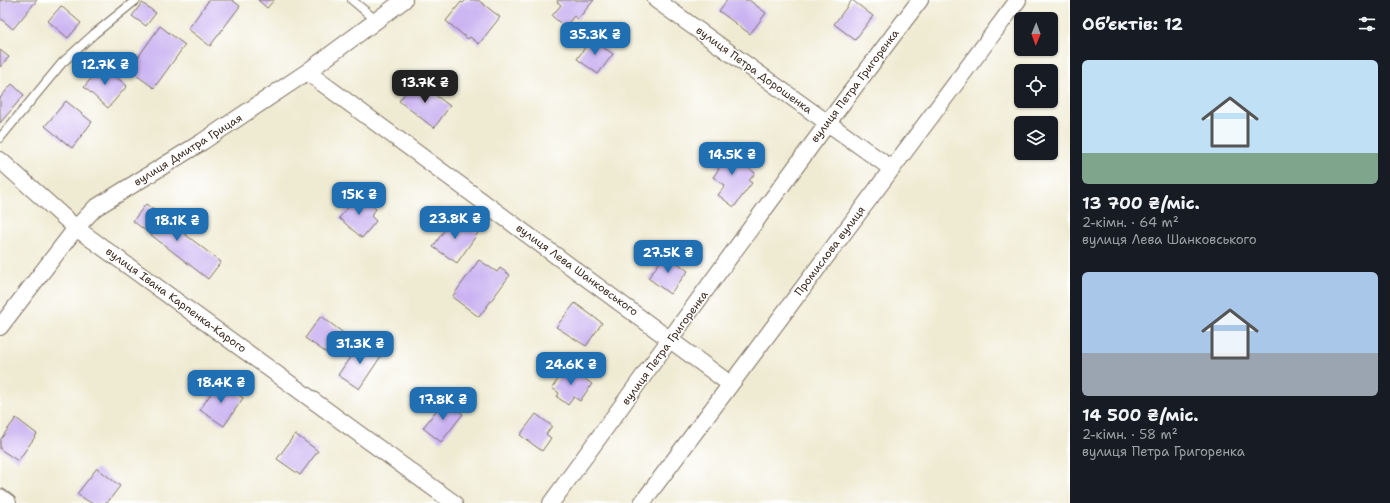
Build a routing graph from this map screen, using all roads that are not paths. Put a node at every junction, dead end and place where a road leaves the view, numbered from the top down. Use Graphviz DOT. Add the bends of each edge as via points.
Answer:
graph roads {
  1 [pos="136,0"];
  2 [pos="352,0"];
  3 [pos="404,0"];
  4 [pos="656,0"];
  5 [pos="920,0"];
  6 [pos="1018,0"];
  7 [pos="377,21"];
  8 [pos="307,72"];
  9 [pos="827,122"];
  10 [pos="0,138"];
  11 [pos="0,160"];
  12 [pos="892,168"];
  13 [pos="76,228"];
  14 [pos="0,327"];
  15 [pos="672,339"];
  16 [pos="730,384"];
  17 [pos="0,497"];
  18 [pos="8,503"];
  19 [pos="454,503"];
  20 [pos="551,503"];
  21 [pos="642,503"];
  1 -- 10 [label="lane" via="62,63"];
  2 -- 7 [label="lane"];
  3 -- 7 [label="street, вулиця Дмитра Грицая"];
  4 -- 9 [label="street, вулиця Петра Дорошенка"];
  5 -- 9 [label="street, вулиця Петра Григоренка"];
  6 -- 12 [label="street, Промислова вулиця"];
  7 -- 8 [label="street, вулиця Дмитра Грицая"];
  8 -- 13 [label="street, вулиця Дмитра Грицая" via="202,142 95,208"];
  8 -- 15 [label="street, вулиця Лева Шанковського"];
  9 -- 12 [label="street, вулиця Петра Дорошенка"];
  9 -- 15 [label="street, вулиця Петра Григоренка"];
  11 -- 13 [label="street, вулиця Івана Карпенка-Карого"];
  12 -- 16 [label="street, Промислова вулиця"];
  13 -- 14 [label="street, вулиця Дмитра Грицая"];
  13 -- 19 [label="street, вулиця Івана Карпенка-Карого"];
  15 -- 16 [label="street, вулиця Лева Шанковського"];
  15 -- 20 [label="street, вулиця Петра Григоренка"];
  16 -- 21 [label="street, Промислова вулиця"];
  17 -- 18 [label="street"];
}
